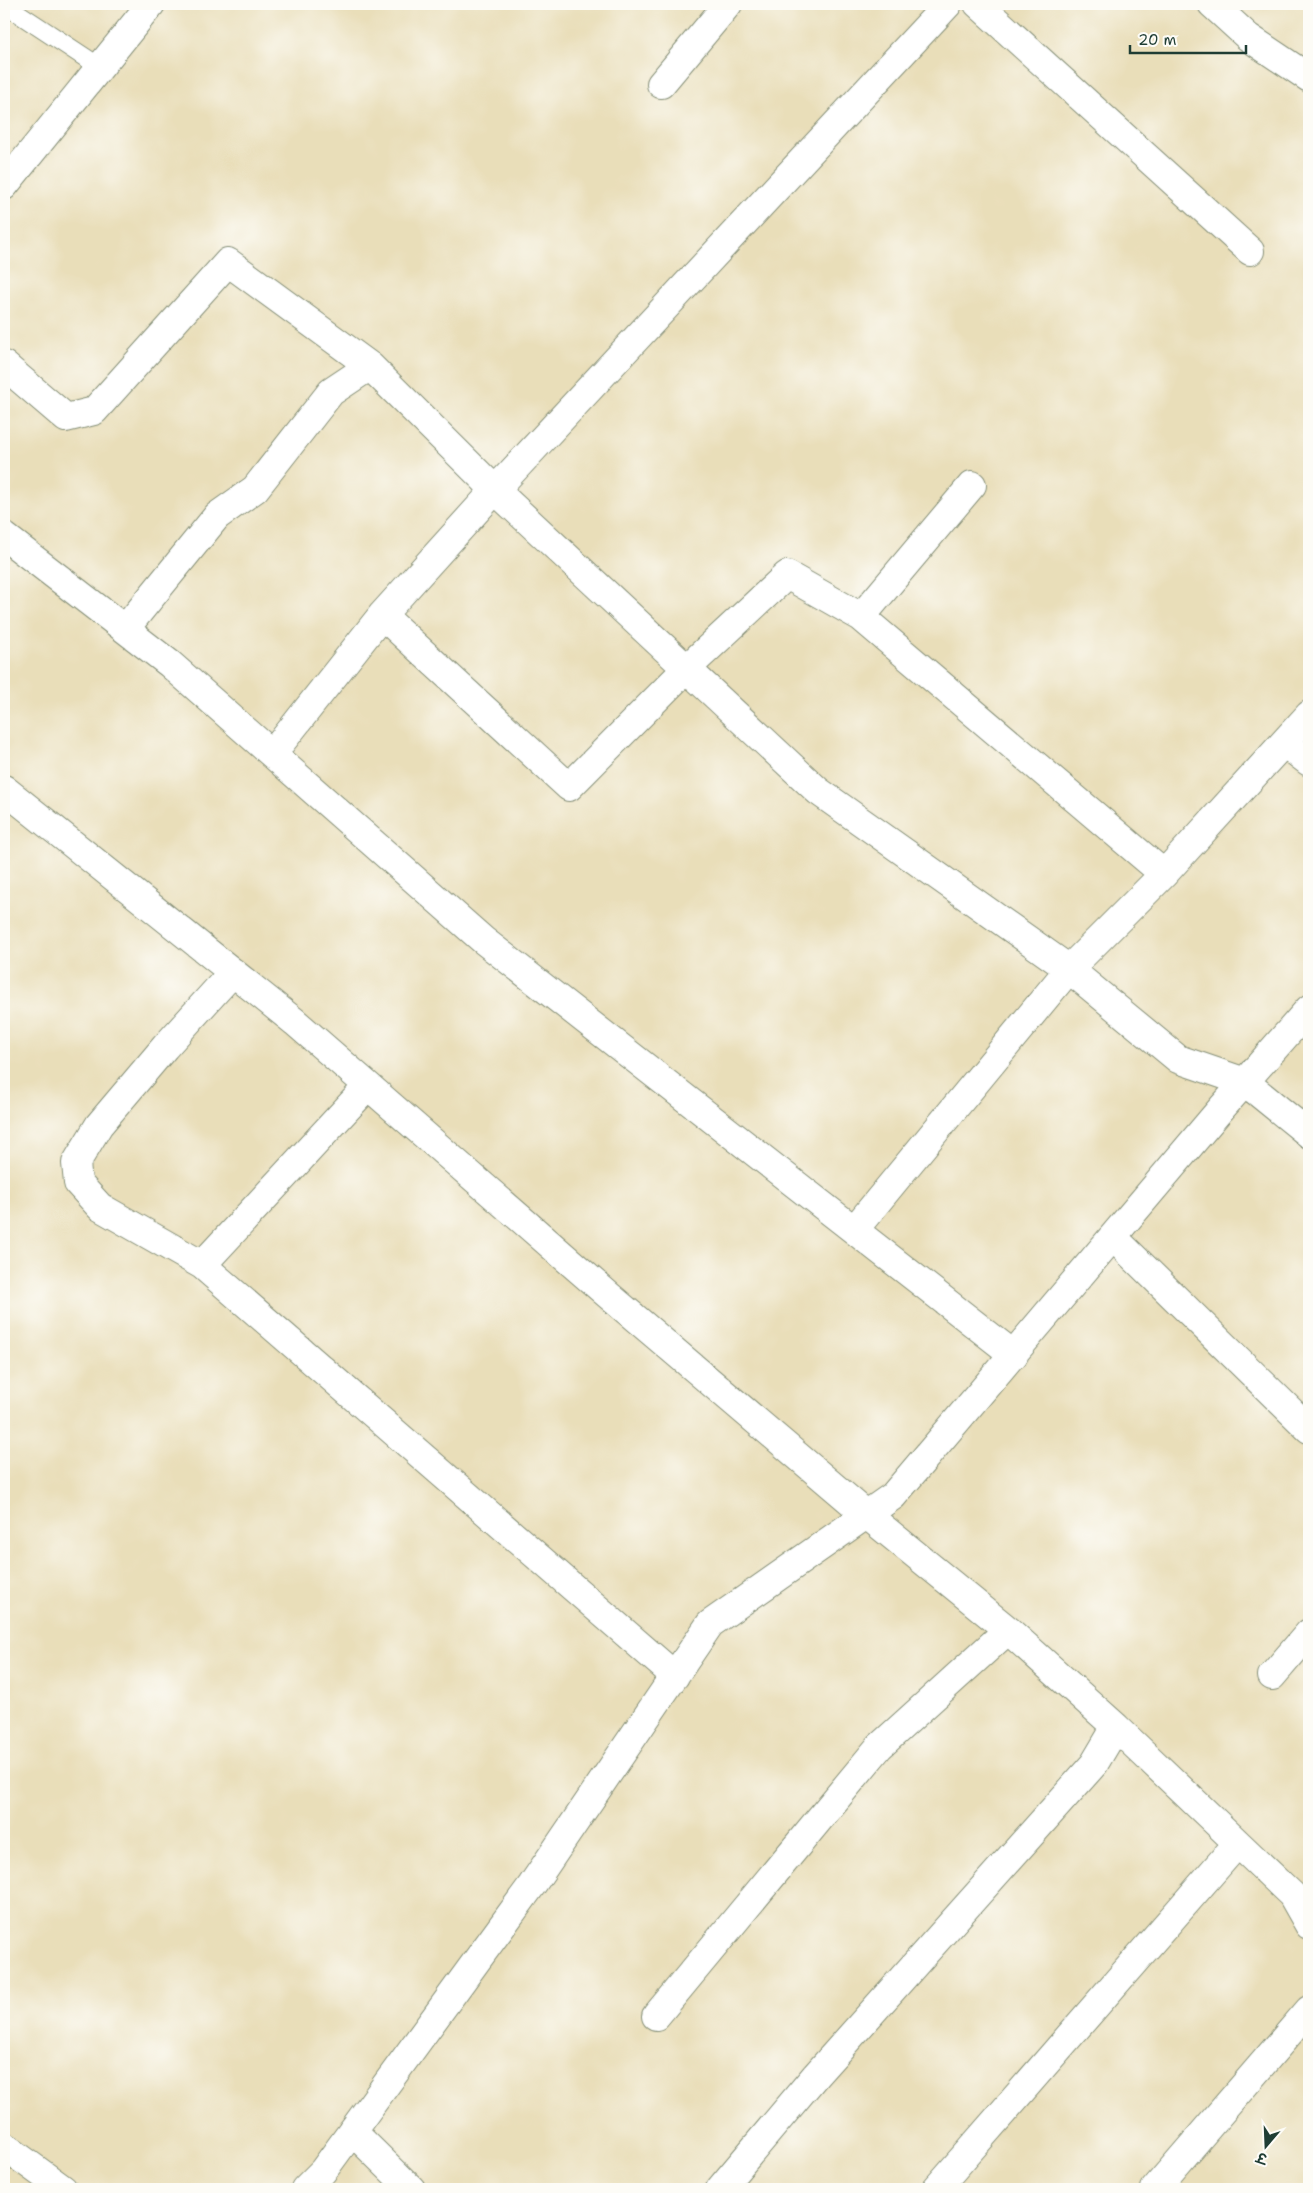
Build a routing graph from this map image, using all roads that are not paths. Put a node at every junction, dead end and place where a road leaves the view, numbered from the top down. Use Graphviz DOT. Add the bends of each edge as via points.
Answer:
graph roads {
  1 [pos="4,4"];
  2 [pos="151,4"];
  3 [pos="728,4"];
  4 [pos="948,4"];
  5 [pos="978,4"];
  6 [pos="1212,4"];
  7 [pos="101,68"];
  8 [pos="1309,78"];
  9 [pos="661,84"];
  10 [pos="4,186"];
  11 [pos="1250,251"];
  12 [pos="4,365"];
  13 [pos="370,366"];
  14 [pos="972,485"];
  15 [pos="494,490"];
  16 [pos="4,536"];
  17 [pos="382,615"];
  18 [pos="861,617"];
  19 [pos="125,629"];
  20 [pos="686,670"];
  21 [pos="1309,715"];
  22 [pos="1284,743"];
  23 [pos="272,754"];
  24 [pos="1309,762"];
  25 [pos="4,788"];
  26 [pos="1164,874"];
  27 [pos="1069,969"];
  28 [pos="233,972"];
  29 [pos="1309,1009"];
  30 [pos="1245,1082"];
  31 [pos="368,1086"];
  32 [pos="1309,1134"];
  33 [pos="854,1230"];
  34 [pos="1113,1237"];
  35 [pos="202,1265"];
  36 [pos="1014,1355"];
  37 [pos="1309,1429"];
  38 [pos="867,1515"];
  39 [pos="1008,1630"];
  40 [pos="1309,1633"];
  41 [pos="675,1676"];
  42 [pos="1272,1676"];
  43 [pos="1116,1727"];
  44 [pos="1237,1844"];
  45 [pos="1300,1888"];
  46 [pos="1309,1924"];
  47 [pos="1309,2010"];
  48 [pos="656,2016"];
  49 [pos="352,2131"];
  50 [pos="4,2146"];
  51 [pos="63,2189"];
  52 [pos="305,2189"];
  53 [pos="411,2189"];
  54 [pos="720,2189"];
  55 [pos="936,2189"];
  56 [pos="1155,2189"];
  1 -- 7 [label="lane"];
  2 -- 7 [label="street"];
  3 -- 9 [label="street"];
  4 -- 15 [label="street"];
  5 -- 11 [label="street"];
  6 -- 8 [label="street" via="1248,37"];
  7 -- 10 [label="street"];
  12 -- 13 [label="street" via="66,418 94,411 228,262"];
  13 -- 15 [label="street"];
  13 -- 19 [label="street" via="331,392 255,489 216,516"];
  14 -- 18 [label="street"];
  15 -- 17 [label="street"];
  15 -- 20 [label="street"];
  16 -- 19 [label="street"];
  17 -- 20 [label="street" via="569,787"];
  17 -- 23 [label="street"];
  18 -- 20 [label="street" via="787,575"];
  18 -- 26 [label="street"];
  19 -- 23 [label="street"];
  20 -- 27 [label="street" via="818,791"];
  21 -- 22 [label="street"];
  22 -- 24 [label="street"];
  22 -- 26 [label="street"];
  23 -- 33 [label="street" via="482,940"];
  25 -- 28 [label="street"];
  26 -- 27 [label="street"];
  27 -- 30 [label="street" via="1178,1059"];
  27 -- 33 [label="street"];
  28 -- 31 [label="street"];
  28 -- 35 [label="street" via="99,1125 76,1163 78,1183 100,1207"];
  29 -- 30 [label="street"];
  30 -- 32 [label="street"];
  30 -- 34 [label="street"];
  31 -- 35 [label="street"];
  31 -- 38 [label="street" via="606,1294"];
  33 -- 36 [label="street"];
  34 -- 36 [label="street"];
  34 -- 37 [label="street"];
  35 -- 41 [label="street"];
  36 -- 38 [label="street" via="893,1496"];
  38 -- 39 [label="street"];
  38 -- 41 [label="street" via="710,1624"];
  39 -- 43 [label="street"];
  39 -- 48 [label="street" via="879,1746"];
  40 -- 42 [label="street"];
  41 -- 49 [label="street" via="532,1886"];
  43 -- 44 [label="street"];
  43 -- 54 [label="street" via="1094,1764 816,2076"];
  44 -- 45 [label="street"];
  44 -- 55 [label="street"];
  45 -- 46 [label="street"];
  47 -- 56 [label="street"];
  49 -- 52 [label="street" via="323,2171"];
  49 -- 53 [label="street"];
  50 -- 51 [label="street"];
}
